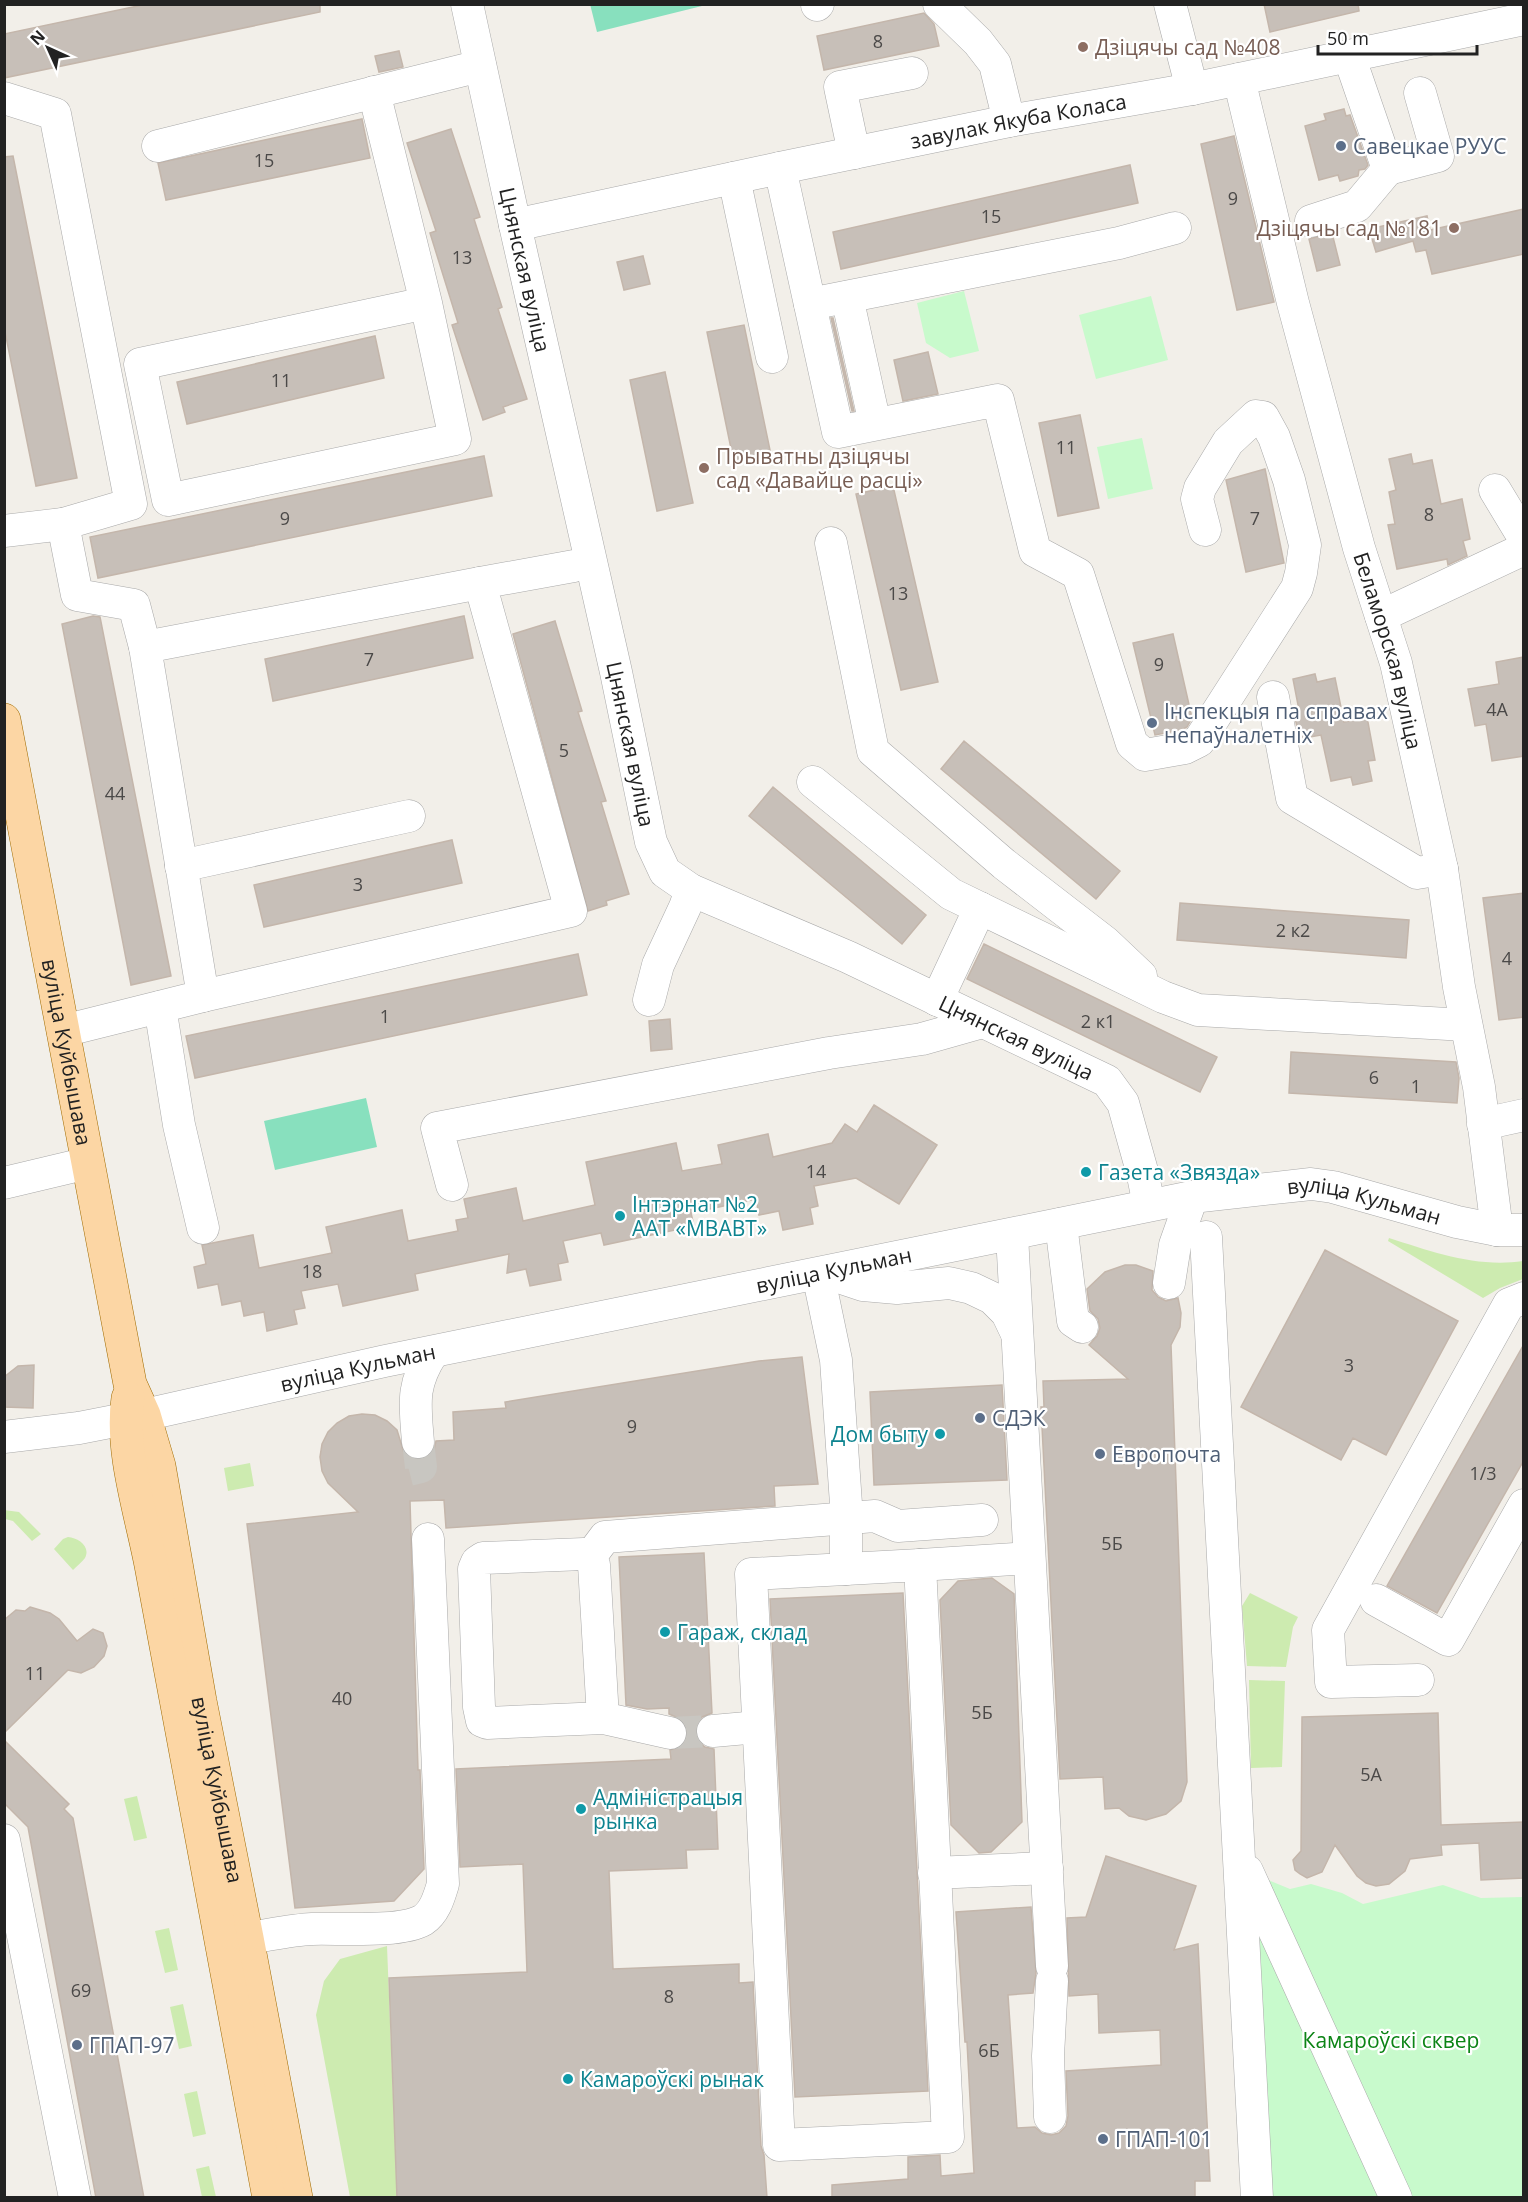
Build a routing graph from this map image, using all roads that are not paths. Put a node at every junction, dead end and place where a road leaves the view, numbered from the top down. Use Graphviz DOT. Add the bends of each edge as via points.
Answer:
graph roads {
  1 [pos="467,4"];
  2 [pos="939,4"];
  3 [pos="1170,4"];
  4 [pos="1524,19"];
  5 [pos="1349,56"];
  6 [pos="480,66"];
  7 [pos="912,73"];
  8 [pos="1239,79"];
  9 [pos="1192,89"];
  10 [pos="374,92"];
  11 [pos="1420,93"];
  12 [pos="4,98"];
  13 [pos="1010,121"];
  14 [pos="158,146"];
  15 [pos="854,153"];
  16 [pos="780,168"];
  17 [pos="1388,169"];
  18 [pos="734,178"];
  19 [pos="1311,221"];
  20 [pos="515,225"];
  21 [pos="1175,228"];
  22 [pos="847,297"];
  23 [pos="426,303"];
  24 [pos="810,304"];
  25 [pos="772,357"];
  26 [pos="875,424"];
  27 [pos="1495,490"];
  28 [pos="63,524"];
  29 [pos="1204,530"];
  30 [pos="4,531"];
  31 [pos="1524,538"];
  32 [pos="831,543"];
  33 [pos="1524,549"];
  34 [pos="574,566"];
  35 [pos="480,583"];
  36 [pos="1381,616"];
  37 [pos="145,647"];
  38 [pos="1273,697"];
  39 [pos="4,720"];
  40 [pos="813,782"];
  41 [pos="409,816"];
  42 [pos="182,866"];
  43 [pos="1442,869"];
  44 [pos="691,890"];
  45 [pos="980,908"];
  46 [pos="203,996"];
  47 [pos="1163,998"];
  48 [pos="649,1000"];
  49 [pos="937,1000"];
  50 [pos="160,1007"];
  51 [pos="982,1022"];
  52 [pos="1466,1025"];
  53 [pos="63,1031"];
  54 [pos="1524,1115"];
  55 [pos="1483,1124"];
  56 [pos="88,1163"];
  57 [pos="4,1184"];
  58 [pos="452,1185"];
  59 [pos="1192,1197"];
  60 [pos="1149,1205"];
  61 [pos="1061,1224"];
  62 [pos="203,1228"];
  63 [pos="1510,1230"];
  64 [pos="1012,1235"];
  65 [pos="1206,1236"];
  66 [pos="822,1274"];
  67 [pos="1170,1283"];
  68 [pos="1524,1298"];
  69 [pos="1082,1327"];
  70 [pos="1017,1335"];
  71 [pos="432,1352"];
  72 [pos="385,1361"];
  73 [pos="134,1417"];
  74 [pos="4,1437"];
  75 [pos="1524,1505"];
  76 [pos="846,1519"];
  77 [pos="982,1520"];
  78 [pos="428,1539"];
  79 [pos="590,1557"];
  80 [pos="1029,1558"];
  81 [pos="920,1565"];
  82 [pos="846,1569"];
  83 [pos="1376,1600"];
  84 [pos="1418,1680"];
  85 [pos="479,1707"];
  86 [pos="435,1711"];
  87 [pos="603,1718"];
  88 [pos="758,1727"];
  89 [pos="713,1731"];
  90 [pos="670,1733"];
  91 [pos="4,1840"];
  92 [pos="1239,1854"];
  93 [pos="1047,1868"];
  94 [pos="934,1873"];
  95 [pos="248,1938"];
  96 [pos="1050,2117"];
  97 [pos="75,2198"];
  98 [pos="268,2198"];
  99 [pos="296,2198"];
  100 [pos="1257,2198"];
  101 [pos="1396,2198"];
  1 -- 6 [label="street, Цнянская вуліца"];
  2 -- 13 [label="street" via="995,64"];
  3 -- 9 [label="street"];
  4 -- 5 [label="street, завулак Якуба Коласа"];
  5 -- 8 [label="street, завулак Якуба Коласа"];
  5 -- 17 [label="street"];
  6 -- 10 [label="street"];
  6 -- 20 [label="street, Цнянская вуліца"];
  7 -- 15 [label="street" via="840,87"];
  8 -- 9 [label="street, завулак Якуба Коласа"];
  8 -- 36 [label="street, Беламорская вуліца" via="1293,303"];
  9 -- 13 [label="street, завулак Якуба Коласа"];
  10 -- 14 [label="street"];
  10 -- 23 [label="street"];
  11 -- 17 [label="street" via="1438,156"];
  12 -- 28 [label="street" via="55,114 131,504"];
  13 -- 15 [label="street, завулак Якуба Коласа"];
  15 -- 16 [label="street, завулак Якуба Коласа"];
  16 -- 18 [label="street, завулак Якуба Коласа"];
  16 -- 24 [label="street"];
  17 -- 19 [label="street" via="1358,206"];
  18 -- 20 [label="street, завулак Якуба Коласа"];
  18 -- 25 [label="street"];
  20 -- 44 [label="street, Цнянская вуліца" via="651,842 665,872"];
  21 -- 22 [label="street" via="1119,243"];
  22 -- 24 [label="street"];
  22 -- 26 [label="street"];
  23 -- 23 [label="street" via="455,439 168,500 140,364"];
  24 -- 26 [label="street" via="838,432"];
  26 -- 29 [label="street" via="998,400 1035,550 1078,574 1132,744 1145,755 1185,748 1199,741 1297,588 1305,545 1289,480 1263,417 1256,416 1228,442 1200,488 1197,499"];
  27 -- 31 [label="street"];
  28 -- 30 [label="street"];
  28 -- 37 [label="street" via="77,595 134,605"];
  32 -- 47 [label="street" via="873,751 1004,864 1105,942"];
  33 -- 36 [label="street"];
  34 -- 35 [label="street"];
  35 -- 37 [label="street"];
  35 -- 46 [label="street" via="571,911"];
  36 -- 43 [label="street, Беламорская вуліца" via="1396,663"];
  37 -- 42 [label="street"];
  38 -- 43 [label="street" via="1292,798 1417,873"];
  39 -- 53 [label="main road, вуліца Куйбышава"];
  40 -- 45 [label="street" via="951,894"];
  41 -- 42 [label="street"];
  42 -- 46 [label="street"];
  43 -- 52 [label="street, Беламорская вуліца"];
  44 -- 48 [label="street" via="658,965"];
  44 -- 49 [label="street, Цнянская вуліца"];
  45 -- 47 [label="street"];
  45 -- 49 [label="street"];
  46 -- 50 [label="street"];
  47 -- 52 [label="street" via="1198,1010"];
  49 -- 51 [label="street, Цнянская вуліца"];
  50 -- 53 [label="street"];
  50 -- 62 [label="street"];
  51 -- 58 [label="street" via="922,1039 436,1128"];
  51 -- 60 [label="street, Цнянская вуліца" via="1107,1081 1123,1103"];
  52 -- 55 [label="street, Беламорская вуліца"];
  53 -- 56 [label="main road, вуліца Куйбышава"];
  54 -- 55 [label="street"];
  55 -- 63 [label="street, Беламорская вуліца"];
  56 -- 57 [label="street"];
  56 -- 73 [label="main road, вуліца Куйбышава"];
  59 -- 60 [label="street, вуліца Кульман"];
  59 -- 63 [label="street, вуліца Кульман" via="1322,1185 1457,1222"];
  59 -- 67 [label="street" via="1175,1245"];
  60 -- 61 [label="street, вуліца Кульман"];
  61 -- 64 [label="street, вуліца Кульман"];
  61 -- 69 [label="street" via="1073,1321"];
  64 -- 66 [label="street, вуліца Кульман"];
  64 -- 70 [label="street"];
  65 -- 92 [label="street"];
  66 -- 70 [label="street" via="863,1285 897,1288 949,1283 971,1288 992,1298 1007,1313"];
  66 -- 71 [label="street, вуліца Кульман"];
  66 -- 76 [label="street" via="836,1360"];
  68 -- 84 [label="street" via="1509,1304 1328,1630 1331,1682"];
  70 -- 80 [label="street"];
  71 -- 72 [label="street, вуліца Кульман"];
  71 -- 72 [label="street" via="420,1370 415,1395 417,1442 407,1376"];
  72 -- 73 [label="street, вуліца Кульман"];
  73 -- 74 [label="street, вуліца Кульман"];
  73 -- 95 [label="main road, вуліца Куйбышава" via="159,1466 200,1701"];
  73 -- 98 [label="main road, вуліца Куйбышава" via="132,1472"];
  75 -- 83 [label="street" via="1448,1640"];
  76 -- 77 [label="street" via="875,1516 898,1526"];
  76 -- 79 [label="street" via="605,1537"];
  76 -- 82 [label="street"];
  78 -- 86 [label="street"];
  79 -- 85 [label="street" via="584,1554 483,1558 477,1562 474,1569"];
  79 -- 87 [label="street" via="594,1565"];
  80 -- 81 [label="street"];
  80 -- 93 [label="street"];
  81 -- 82 [label="street"];
  81 -- 94 [label="street"];
  82 -- 88 [label="street" via="751,1574"];
  85 -- 86 [label="street"];
  85 -- 87 [label="street" via="482,1721 487,1723"];
  86 -- 95 [label="street" via="443,1884 432,1911 413,1924 310,1929"];
  87 -- 90 [label="street"];
  88 -- 89 [label="street"];
  88 -- 94 [label="street" via="779,2145 948,2136"];
  91 -- 97 [label="street"];
  92 -- 100 [label="street"];
  92 -- 101 [label="street"];
  93 -- 94 [label="street"];
  93 -- 96 [label="street" via="1052,1973"];
  95 -- 99 [label="main road, вуліца Куйбышава"];
}
